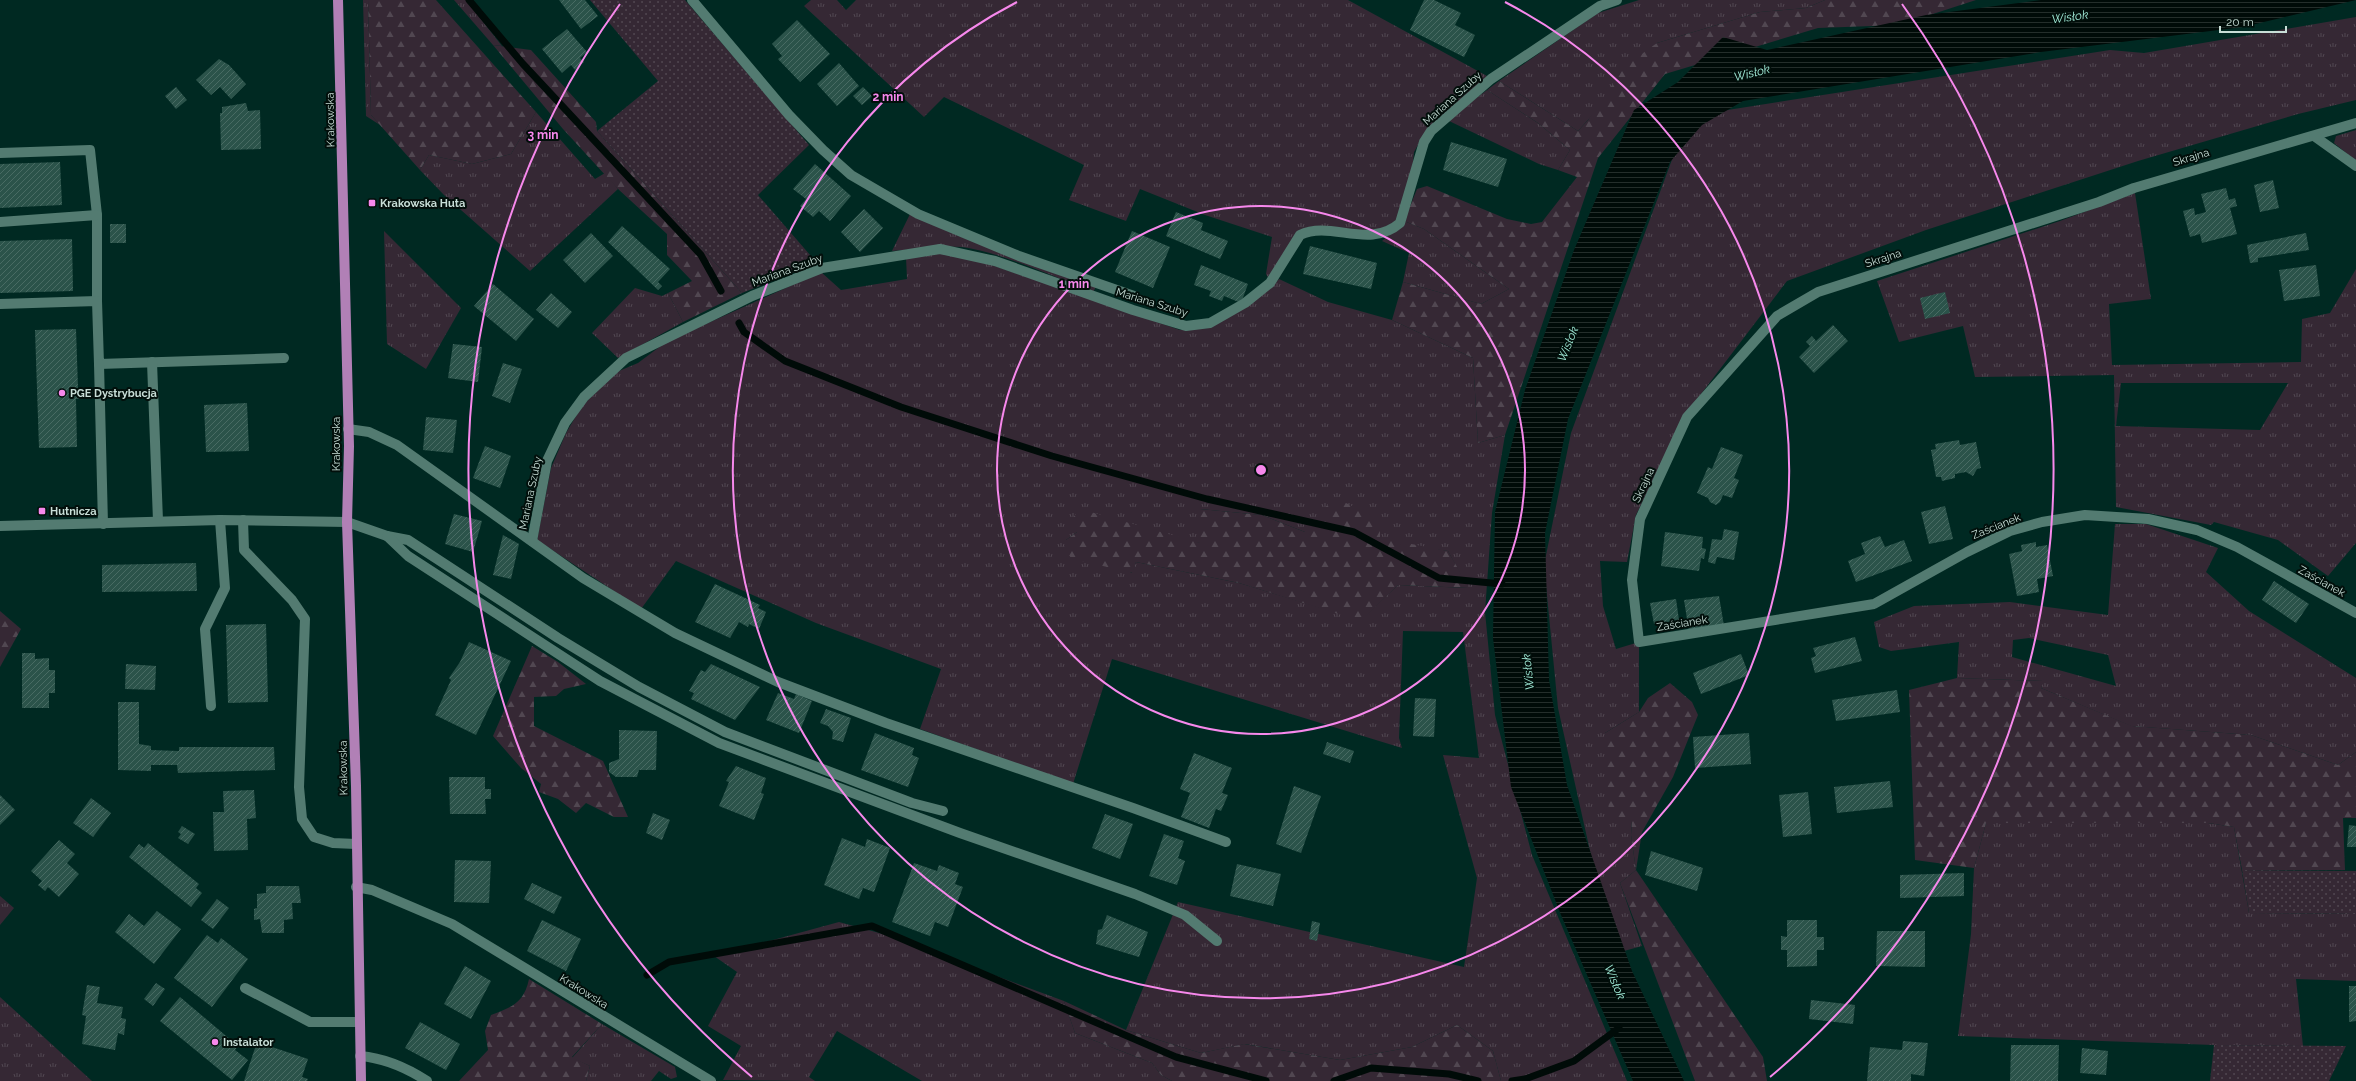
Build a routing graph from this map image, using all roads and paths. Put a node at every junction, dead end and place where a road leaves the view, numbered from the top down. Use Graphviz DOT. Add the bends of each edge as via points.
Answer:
graph roads {
  1 [pos="338,0"];
  2 [pos="692,0"];
  3 [pos="1617,0"];
  4 [pos="2356,123"];
  5 [pos="2314,136"];
  6 [pos="0,153"];
  7 [pos="2356,166"];
  8 [pos="98,215"];
  9 [pos="0,222"];
  10 [pos="1134,296"];
  11 [pos="96,301"];
  12 [pos="0,304"];
  13 [pos="284,358"];
  14 [pos="152,362"];
  15 [pos="99,364"];
  16 [pos="348,429"];
  17 [pos="220,520"];
  18 [pos="243,520"];
  19 [pos="158,521"];
  20 [pos="347,522"];
  21 [pos="103,524"];
  22 [pos="0,526"];
  23 [pos="387,536"];
  24 [pos="532,541"];
  25 [pos="2356,613"];
  26 [pos="1639,642"];
  27 [pos="211,706"];
  28 [pos="943,811"];
  29 [pos="1226,842"];
  30 [pos="356,844"];
  31 [pos="356,887"];
  32 [pos="1217,941"];
  33 [pos="245,988"];
  34 [pos="360,1022"];
  35 [pos="360,1056"];
  36 [pos="361,1081"];
  37 [pos="427,1081"];
  38 [pos="711,1081"];
  1 -- 16 [label="main road, Krakowska"];
  2 -- 10 [label="street" via="789,115 851,175 918,214 1019,256"];
  3 -- 24 [label="street, Mariana Szuby" via="1600,6 1491,79 1431,131 1424,142 1400,223 1392,230 1363,236 1307,231 1300,235 1270,283 1245,303 1210,323 1186,326 1119,305 1034,273 966,253 940,249 822,268 752,296 626,358 584,397 565,423 547,461"];
  4 -- 5 [label="street, Skrajna"];
  5 -- 7 [label="street"];
  5 -- 26 [label="street, Skrajna" via="2134,188 2099,202 1818,292 1777,316 1687,418 1640,519 1632,580"];
  6 -- 8 [label="street" via="90,150"];
  8 -- 9 [label="street"];
  8 -- 11 [label="street"];
  11 -- 12 [label="street"];
  11 -- 15 [label="street"];
  13 -- 14 [label="street"];
  14 -- 15 [label="street"];
  14 -- 19 [label="street"];
  15 -- 21 [label="street"];
  16 -- 20 [label="main road, Krakowska"];
  16 -- 24 [label="street" via="369,432 397,445"];
  17 -- 18 [label="street"];
  17 -- 19 [label="street"];
  17 -- 27 [label="street" via="225,588 205,629"];
  18 -- 20 [label="street"];
  18 -- 30 [label="street" via="244,550 292,600 305,620 299,787 302,819 314,837 333,843"];
  19 -- 21 [label="street"];
  20 -- 23 [label="street"];
  20 -- 30 [label="main road, Krakowska"];
  21 -- 22 [label="street"];
  23 -- 28 [label="street" via="408,540 558,638 639,687 726,732 912,802"];
  23 -- 32 [label="street" via="408,556 600,681 719,743 960,833 1135,894 1185,915"];
  24 -- 29 [label="street" via="583,578 674,634 778,682 886,723"];
  25 -- 26 [label="street, Zaścianek" via="2237,547 2197,530 2148,519 2085,516 2042,522 2010,531 1874,604"];
  30 -- 31 [label="main road, Krakowska"];
  31 -- 34 [label="main road, Krakowska"];
  31 -- 38 [label="street, Krakowska" via="372,890 452,924"];
  33 -- 34 [label="street" via="310,1022"];
  34 -- 35 [label="main road, Krakowska"];
  35 -- 36 [label="main road, Krakowska"];
  35 -- 37 [label="street" via="377,1057"];
}
